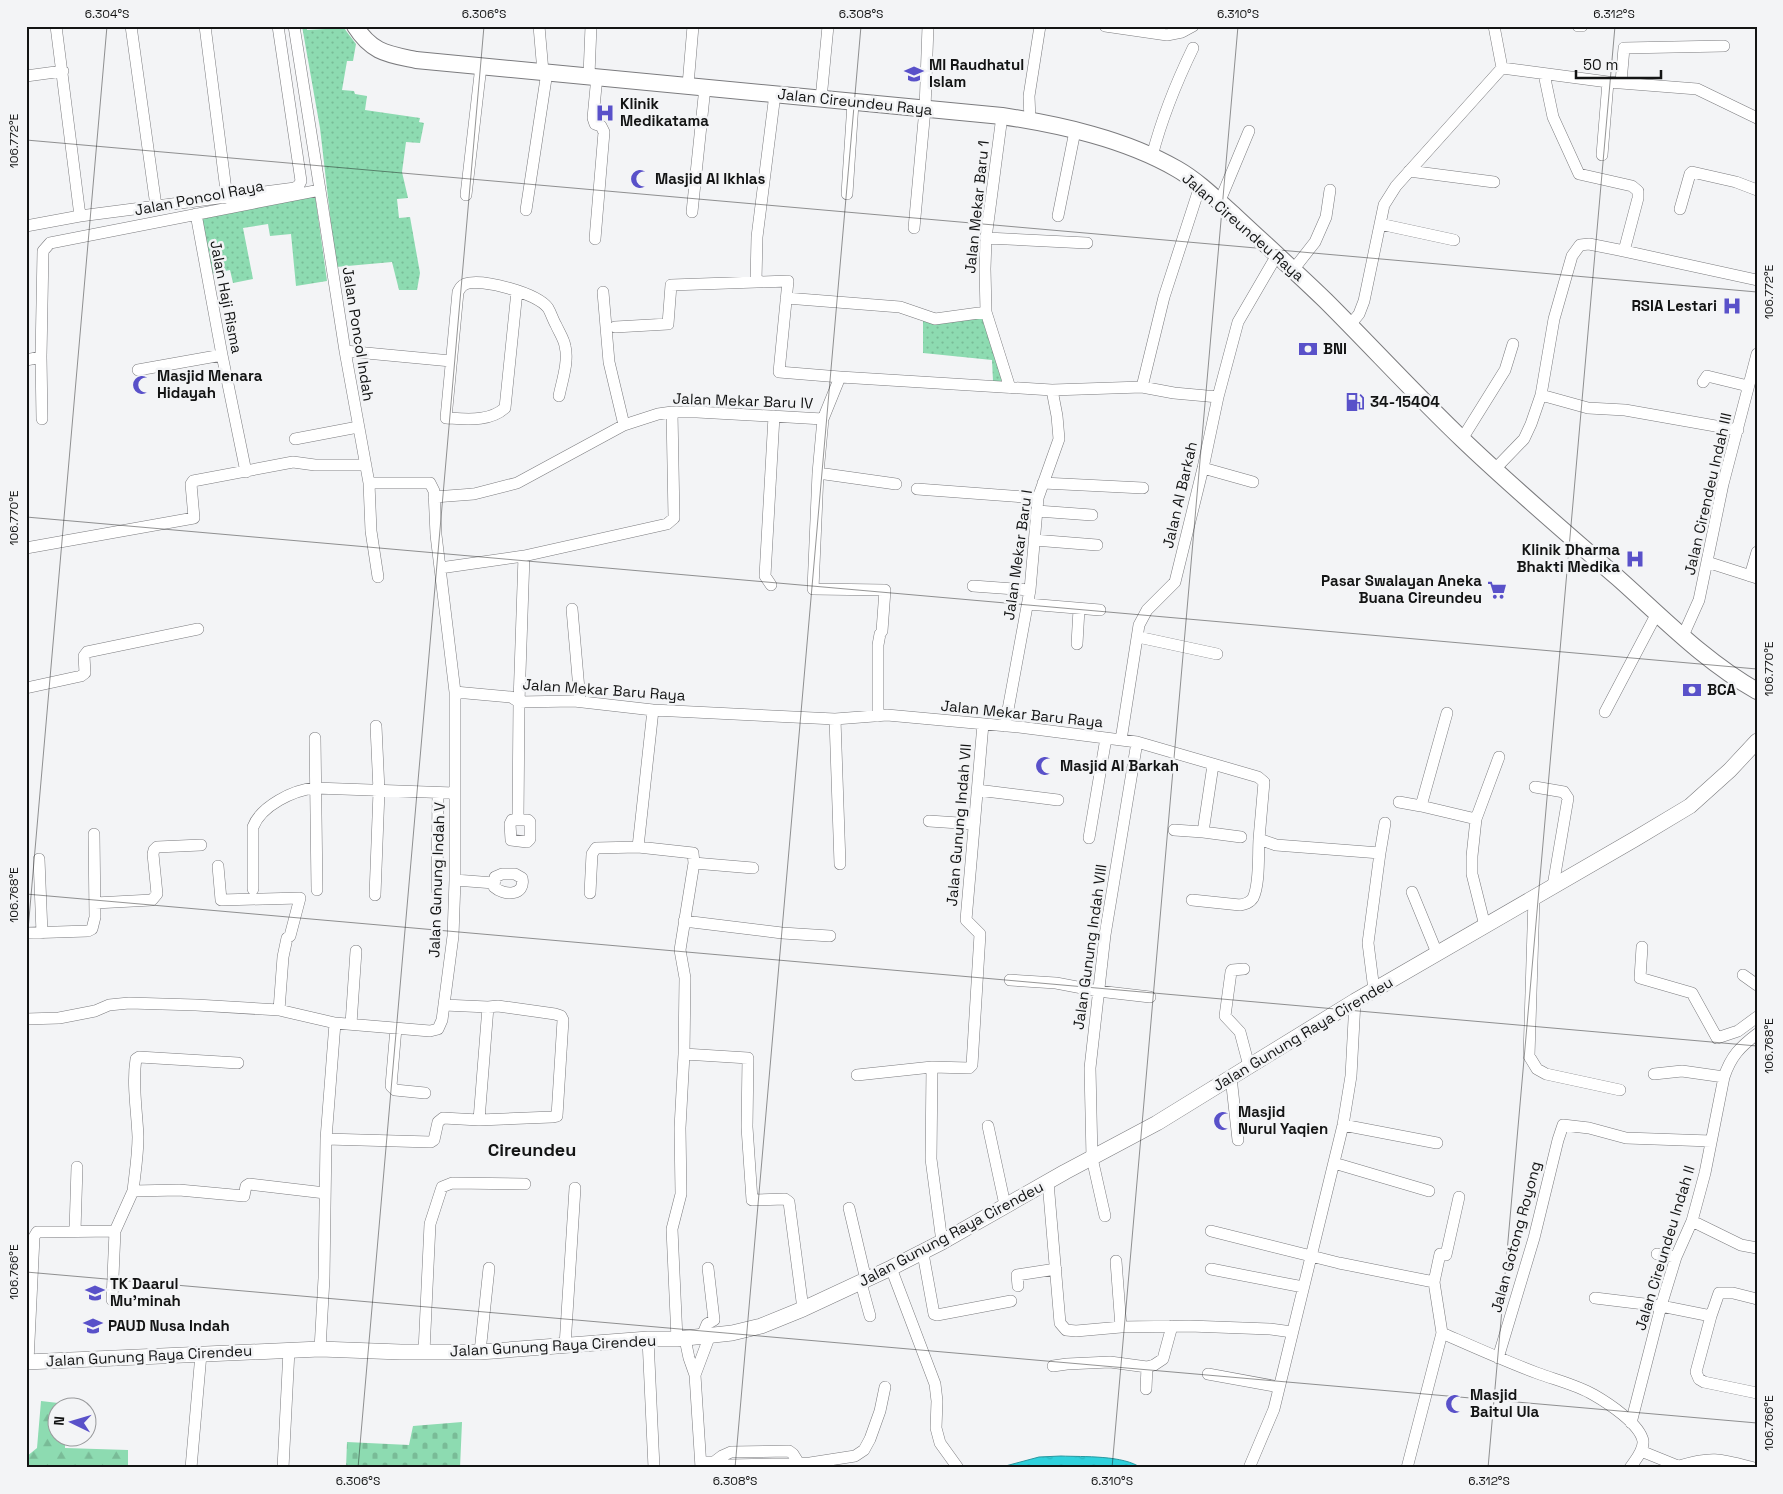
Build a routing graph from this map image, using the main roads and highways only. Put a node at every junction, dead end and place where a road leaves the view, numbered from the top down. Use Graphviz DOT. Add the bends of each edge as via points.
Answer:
graph roads {
  1 [pos="355,26"];
  2 [pos="1757,691"];
  1 -- 2 [label="main road, Jalan Cireundeu Raya" via="374,48 416,60 1002,116 1076,131 1152,156 1200,186 1277,255 1462,439 1682,638"];
}
